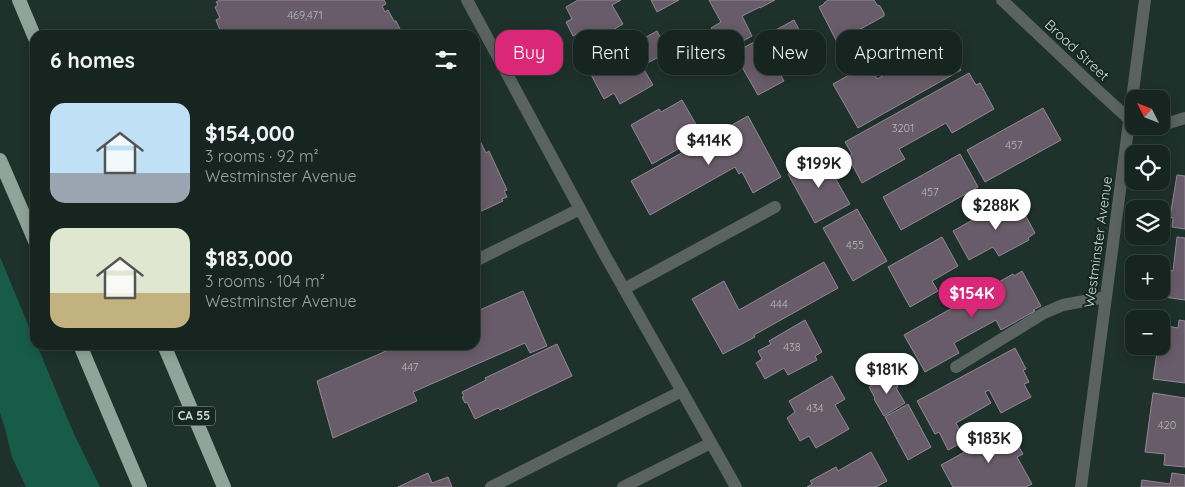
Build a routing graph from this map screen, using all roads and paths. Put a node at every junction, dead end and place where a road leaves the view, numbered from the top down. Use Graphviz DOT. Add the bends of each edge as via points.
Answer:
graph roads {
  1 [pos="19,0"];
  2 [pos="467,0"];
  3 [pos="1002,0"];
  4 [pos="1144,0"];
  5 [pos="32,30"];
  6 [pos="1135,90"];
  7 [pos="1125,113"];
  8 [pos="1185,118"];
  9 [pos="1170,123"];
  10 [pos="1130,135"];
  11 [pos="0,160"];
  12 [pos="774,207"];
  13 [pos="580,209"];
  14 [pos="30,229"];
  15 [pos="480,259"];
  16 [pos="624,289"];
  17 [pos="1106,297"];
  18 [pos="82,350"];
  19 [pos="166,350"];
  20 [pos="956,367"];
  21 [pos="682,391"];
  22 [pos="711,443"];
  23 [pos="140,487"];
  24 [pos="224,487"];
  25 [pos="491,487"];
  26 [pos="622,487"];
  27 [pos="736,487"];
  28 [pos="1081,487"];
  1 -- 5 [label="highway"];
  2 -- 13 [label="street"];
  3 -- 7 [label="street, Broad Street"];
  4 -- 6 [label="street, Westminster Avenue"];
  8 -- 9 [label="street"];
  10 -- 17 [label="street, Westminster Avenue"];
  11 -- 14 [label="highway"];
  12 -- 16 [label="street"];
  13 -- 15 [label="street"];
  13 -- 16 [label="street"];
  16 -- 21 [label="street"];
  17 -- 20 [label="street" via="1063,305 1044,313"];
  17 -- 28 [label="street, Westminster Avenue"];
  18 -- 23 [label="highway"];
  19 -- 24 [label="highway, CA 55"];
  21 -- 22 [label="street"];
  21 -- 25 [label="street"];
  22 -- 26 [label="street"];
  22 -- 27 [label="street"];
}
